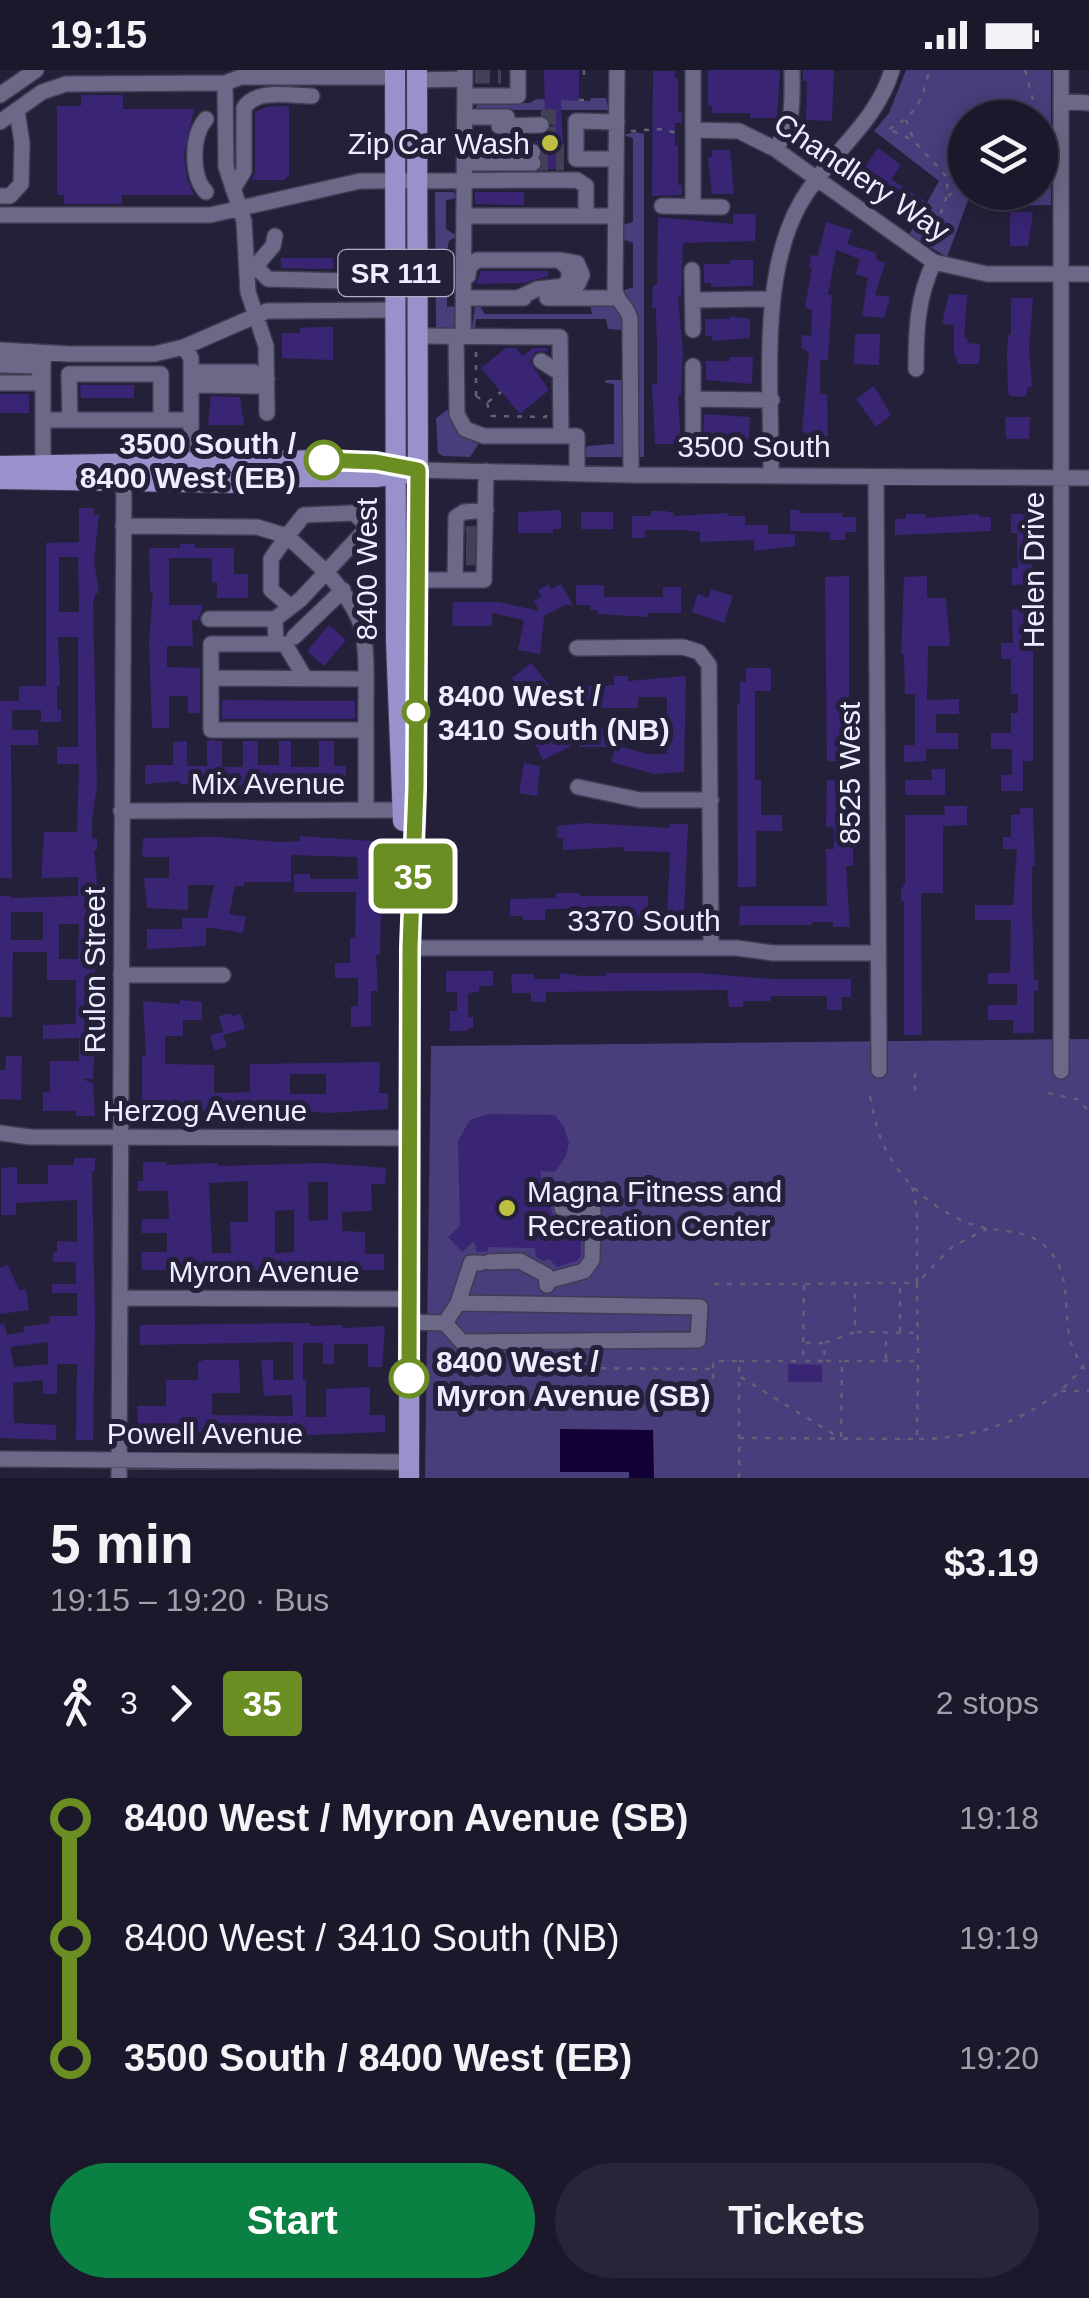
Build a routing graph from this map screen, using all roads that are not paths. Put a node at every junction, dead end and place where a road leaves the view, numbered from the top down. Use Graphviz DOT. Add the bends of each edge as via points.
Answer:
graph roads {
  1 [pos="617,70"];
  2 [pos="692,70"];
  3 [pos="792,70"];
  4 [pos="892,70"];
  5 [pos="1061,70"];
  6 [pos="23,73"];
  7 [pos="395,73"];
  8 [pos="513,74"];
  9 [pos="417,75"];
  10 [pos="467,79"];
  11 [pos="225,83"];
  12 [pos="0,95"];
  13 [pos="312,96"];
  14 [pos="1061,102"];
  15 [pos="1089,103"];
  16 [pos="17,110"];
  17 [pos="206,120"];
  18 [pos="0,122"];
  19 [pos="464,122"];
  20 [pos="541,125"];
  21 [pos="507,126"];
  22 [pos="617,126"];
  23 [pos="694,133"];
  24 [pos="775,149"];
  25 [pos="508,153"];
  26 [pos="464,158"];
  27 [pos="616,159"];
  28 [pos="817,178"];
  29 [pos="418,180"];
  30 [pos="464,180"];
  31 [pos="396,181"];
  32 [pos="232,189"];
  33 [pos="206,192"];
  34 [pos="0,196"];
  35 [pos="662,206"];
  36 [pos="693,206"];
  37 [pos="722,206"];
  38 [pos="241,210"];
  39 [pos="0,214"];
  40 [pos="464,216"];
  41 [pos="586,216"];
  42 [pos="616,216"];
  43 [pos="276,236"];
  44 [pos="938,256"];
  45 [pos="559,260"];
  46 [pos="692,270"];
  47 [pos="1089,274"];
  48 [pos="1061,275"];
  49 [pos="346,281"];
  50 [pos="463,293"];
  51 [pos="518,298"];
  52 [pos="562,298"];
  53 [pos="616,298"];
  54 [pos="773,299"];
  55 [pos="693,300"];
  56 [pos="396,310"];
  57 [pos="255,314"];
  58 [pos="693,330"];
  59 [pos="419,336"];
  60 [pos="520,336"];
  61 [pos="465,339"];
  62 [pos="184,347"];
  63 [pos="0,350"];
  64 [pos="43,352"];
  65 [pos="693,366"];
  66 [pos="916,369"];
  67 [pos="560,373"];
  68 [pos="0,374"];
  69 [pos="43,375"];
  70 [pos="191,379"];
  71 [pos="268,380"];
  72 [pos="693,399"];
  73 [pos="772,400"];
  74 [pos="268,413"];
  75 [pos="42,420"];
  76 [pos="70,420"];
  77 [pos="160,420"];
  78 [pos="191,420"];
  79 [pos="693,431"];
  80 [pos="561,436"];
  81 [pos="191,462"];
  82 [pos="42,465"];
  83 [pos="0,466"];
  84 [pos="396,470"];
  85 [pos="418,470"];
  86 [pos="486,471"];
  87 [pos="124,472"];
  88 [pos="577,474"];
  89 [pos="630,475"];
  90 [pos="772,476"];
  91 [pos="876,476"];
  92 [pos="1060,478"];
  93 [pos="1089,478"];
  94 [pos="0,479"];
  95 [pos="486,510"];
  96 [pos="123,526"];
  97 [pos="287,536"];
  98 [pos="471,546"];
  99 [pos="326,572"];
  100 [pos="418,580"];
  101 [pos="455,580"];
  102 [pos="342,590"];
  103 [pos="291,607"];
  104 [pos="209,619"];
  105 [pos="275,619"];
  106 [pos="294,637"];
  107 [pos="276,644"];
  108 [pos="577,648"];
  109 [pos="211,678"];
  110 [pos="305,678"];
  111 [pos="364,679"];
  112 [pos="366,730"];
  113 [pos="578,787"];
  114 [pos="711,800"];
  115 [pos="366,810"];
  116 [pos="409,810"];
  117 [pos="122,811"];
  118 [pos="410,948"];
  119 [pos="711,948"];
  120 [pos="878,953"];
  121 [pos="223,974"];
  122 [pos="121,976"];
  123 [pos="879,1070"];
  124 [pos="1061,1071"];
  125 [pos="0,1133"];
  126 [pos="123,1137"];
  127 [pos="409,1138"];
  128 [pos="562,1208"];
  129 [pos="546,1281"];
  130 [pos="120,1298"];
  131 [pos="408,1299"];
  132 [pos="458,1303"];
  133 [pos="547,1304"];
  134 [pos="409,1322"];
  135 [pos="445,1323"];
  136 [pos="0,1460"];
  137 [pos="119,1460"];
  138 [pos="409,1470"];
  139 [pos="119,1478"];
  1 -- 22 [label="street"];
  2 -- 23 [label="street"];
  3 -- 24 [label="street" via="792,120"];
  4 -- 28 [label="street" via="863,126"];
  5 -- 14 [label="street, Helen Drive"];
  6 -- 12 [label="street"];
  7 -- 11 [label="street" via="241,77"];
  7 -- 31 [label="main road, 8400 West / SR 111"];
  8 -- 10 [label="street" via="518,96"];
  9 -- 10 [label="street"];
  9 -- 29 [label="main road, 8400 West / SR 111"];
  10 -- 19 [label="street"];
  11 -- 16 [label="street" via="66,84"];
  11 -- 32 [label="street"];
  13 -- 32 [label="street" via="248,100 244,171"];
  14 -- 15 [label="street"];
  14 -- 48 [label="street, Helen Drive"];
  16 -- 18 [label="street"];
  16 -- 34 [label="street" via="21,184"];
  17 -- 33 [label="street" via="197,134 197,174"];
  19 -- 21 [label="street"];
  19 -- 26 [label="street"];
  20 -- 21 [label="street"];
  21 -- 25 [label="street"];
  22 -- 27 [label="street"];
  22 -- 27 [label="street" via="568,126 570,157"];
  23 -- 24 [label="street, Chandlery Way" via="739,131"];
  23 -- 36 [label="street"];
  24 -- 28 [label="street, Chandlery Way"];
  25 -- 26 [label="street"];
  25 -- 26 [label="street" via="533,158"];
  26 -- 30 [label="street"];
  27 -- 42 [label="street"];
  28 -- 44 [label="street, Chandlery Way"];
  28 -- 54 [label="street" via="790,224"];
  29 -- 30 [label="street"];
  29 -- 31 [label="street"];
  29 -- 59 [label="main road, 8400 West / SR 111"];
  30 -- 40 [label="street"];
  30 -- 41 [label="street" via="582,181"];
  31 -- 38 [label="street" via="346,183"];
  31 -- 56 [label="main road, 8400 West / SR 111"];
  32 -- 38 [label="street"];
  35 -- 36 [label="street"];
  36 -- 37 [label="street"];
  38 -- 39 [label="street"];
  38 -- 57 [label="street"];
  40 -- 41 [label="street"];
  40 -- 50 [label="street"];
  41 -- 42 [label="street"];
  42 -- 53 [label="street"];
  43 -- 49 [label="street" via="259,262 268,280"];
  44 -- 48 [label="street, Chandlery Way" via="986,274"];
  44 -- 66 [label="street" via="921,288"];
  45 -- 50 [label="street" via="473,260"];
  45 -- 51 [label="street" via="570,271 566,286"];
  45 -- 52 [label="street" via="573,261 582,275"];
  46 -- 55 [label="street"];
  47 -- 48 [label="street, Chandlery Way"];
  48 -- 92 [label="street, Helen Drive"];
  50 -- 51 [label="street"];
  50 -- 61 [label="street"];
  51 -- 52 [label="street"];
  52 -- 53 [label="street"];
  53 -- 89 [label="street" via="630,318"];
  54 -- 55 [label="street"];
  54 -- 73 [label="street"];
  55 -- 58 [label="street"];
  56 -- 57 [label="street"];
  56 -- 84 [label="main road, 8400 West / SR 111"];
  57 -- 62 [label="street"];
  57 -- 71 [label="street"];
  59 -- 61 [label="street"];
  59 -- 85 [label="main road, 8400 West / SR 111"];
  60 -- 61 [label="street"];
  60 -- 67 [label="street"];
  60 -- 67 [label="street" via="560,338"];
  61 -- 80 [label="street" via="457,414 465,428 484,436"];
  62 -- 64 [label="street" via="140,355"];
  62 -- 70 [label="street"];
  63 -- 64 [label="street"];
  64 -- 69 [label="street"];
  65 -- 72 [label="street"];
  67 -- 80 [label="street"];
  68 -- 69 [label="street" via="34,383"];
  69 -- 75 [label="street"];
  70 -- 71 [label="street" via="199,372 236,372"];
  70 -- 78 [label="street"];
  71 -- 74 [label="street"];
  72 -- 73 [label="street"];
  72 -- 79 [label="street"];
  73 -- 90 [label="street"];
  75 -- 76 [label="street"];
  75 -- 82 [label="street"];
  76 -- 77 [label="street"];
  76 -- 77 [label="street" via="69,374 160,374"];
  77 -- 78 [label="street"];
  78 -- 81 [label="street"];
  80 -- 88 [label="street" via="577,436"];
  81 -- 84 [label="main road, 3500 South" via="324,460"];
  81 -- 87 [label="main road, 3500 South"];
  82 -- 83 [label="main road, 3500 South"];
  82 -- 87 [label="main road, 3500 South"];
  84 -- 85 [label="main road, 3500 South"];
  84 -- 87 [label="main road, 3500 South" via="242,483"];
  84 -- 116 [label="main road, 8400 West / SR 111" via="397,691"];
  85 -- 86 [label="street, 3500 South"];
  85 -- 100 [label="main road, 8400 West / SR 111"];
  86 -- 88 [label="street, 3500 South"];
  86 -- 95 [label="street"];
  87 -- 94 [label="main road, 3500 South"];
  87 -- 96 [label="street, Rulon Street"];
  88 -- 89 [label="street, 3500 South"];
  89 -- 90 [label="street, 3500 South"];
  90 -- 91 [label="street, 3500 South"];
  91 -- 92 [label="street, 3500 South"];
  91 -- 120 [label="street, 8525 West"];
  92 -- 93 [label="street, 3500 South"];
  92 -- 124 [label="street, Helen Drive"];
  95 -- 98 [label="street"];
  95 -- 98 [label="street" via="456,517"];
  96 -- 97 [label="street" via="257,527"];
  96 -- 117 [label="street, Rulon Street"];
  97 -- 99 [label="street"];
  97 -- 99 [label="street" via="304,515 354,514 368,527"];
  97 -- 103 [label="street" via="271,559 272,590"];
  98 -- 101 [label="street"];
  98 -- 101 [label="street" via="484,580"];
  99 -- 102 [label="street"];
  99 -- 103 [label="street"];
  100 -- 101 [label="street"];
  100 -- 116 [label="main road, 8400 West / SR 111"];
  102 -- 106 [label="street"];
  102 -- 111 [label="street" via="362,627"];
  103 -- 105 [label="street"];
  104 -- 105 [label="street"];
  105 -- 107 [label="street"];
  107 -- 109 [label="street" via="211,644"];
  107 -- 110 [label="street" via="284,644"];
  108 -- 114 [label="street" via="682,648 705,658"];
  109 -- 110 [label="street"];
  109 -- 112 [label="street" via="212,730"];
  110 -- 111 [label="street"];
  111 -- 112 [label="street"];
  112 -- 115 [label="street"];
  113 -- 114 [label="street" via="640,800"];
  114 -- 119 [label="street"];
  115 -- 116 [label="street, Mix Avenue"];
  115 -- 117 [label="street, Mix Avenue"];
  116 -- 118 [label="main road, 8400 West / SR 111"];
  117 -- 122 [label="street, Rulon Street"];
  118 -- 119 [label="street, 3370 South"];
  118 -- 127 [label="main road, 8400 West / SR 111"];
  119 -- 120 [label="street, 3370 South"];
  120 -- 123 [label="street, 8525 West"];
  121 -- 122 [label="street"];
  122 -- 126 [label="street, Rulon Street"];
  125 -- 126 [label="street, Herzog Avenue"];
  126 -- 127 [label="street, Herzog Avenue"];
  126 -- 130 [label="street, Rulon Street"];
  127 -- 131 [label="main road, 8400 West / SR 111"];
  128 -- 129 [label="street" via="592,1209 592,1260 584,1271"];
  129 -- 132 [label="street" via="520,1261 471,1263"];
  129 -- 133 [label="street"];
  130 -- 131 [label="street, Myron Avenue"];
  130 -- 137 [label="street, Rulon Street"];
  131 -- 134 [label="main road, 8400 West / SR 111"];
  132 -- 133 [label="street"];
  132 -- 135 [label="street"];
  133 -- 135 [label="street" via="700,1307 698,1340 462,1342"];
  134 -- 135 [label="street"];
  134 -- 138 [label="main road, 8400 West / SR 111"];
  136 -- 137 [label="street, Powell Avenue"];
  137 -- 138 [label="street, Powell Avenue"];
  137 -- 139 [label="street, Rulon Street"];
}
